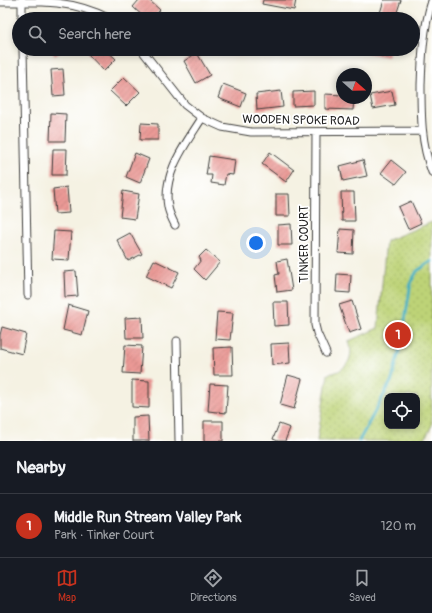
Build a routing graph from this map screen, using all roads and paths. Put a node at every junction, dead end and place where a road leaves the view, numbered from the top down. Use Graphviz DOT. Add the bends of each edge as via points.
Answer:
graph roads {
  1 [pos="22,1"];
  2 [pos="432,1"];
  3 [pos="0,2"];
  4 [pos="22,12"];
  5 [pos="97,12"];
  6 [pos="23,56"];
  7 [pos="146,56"];
  8 [pos="202,118"];
  9 [pos="422,131"];
  10 [pos="316,132"];
  11 [pos="432,172"];
  12 [pos="175,225"];
  13 [pos="28,295"];
  14 [pos="177,341"];
  15 [pos="326,353"];
  16 [pos="179,441"];
  1 -- 3 [label="street"];
  1 -- 4 [label="street"];
  1 -- 5 [label="street" via="78,4"];
  2 -- 9 [label="street" via="422,52"];
  6 -- 13 [label="street"];
  7 -- 8 [label="street, WOODEN SPOKE ROAD" via="180,99"];
  8 -- 10 [label="street, WOODEN SPOKE ROAD" via="222,127 241,131"];
  8 -- 12 [label="street" via="180,151 170,179 168,209"];
  9 -- 10 [label="street, WOODEN SPOKE ROAD"];
  9 -- 11 [label="street"];
  10 -- 15 [label="street, TINKER COURT" via="315,324 316,334"];
  14 -- 16 [label="street"];
}
